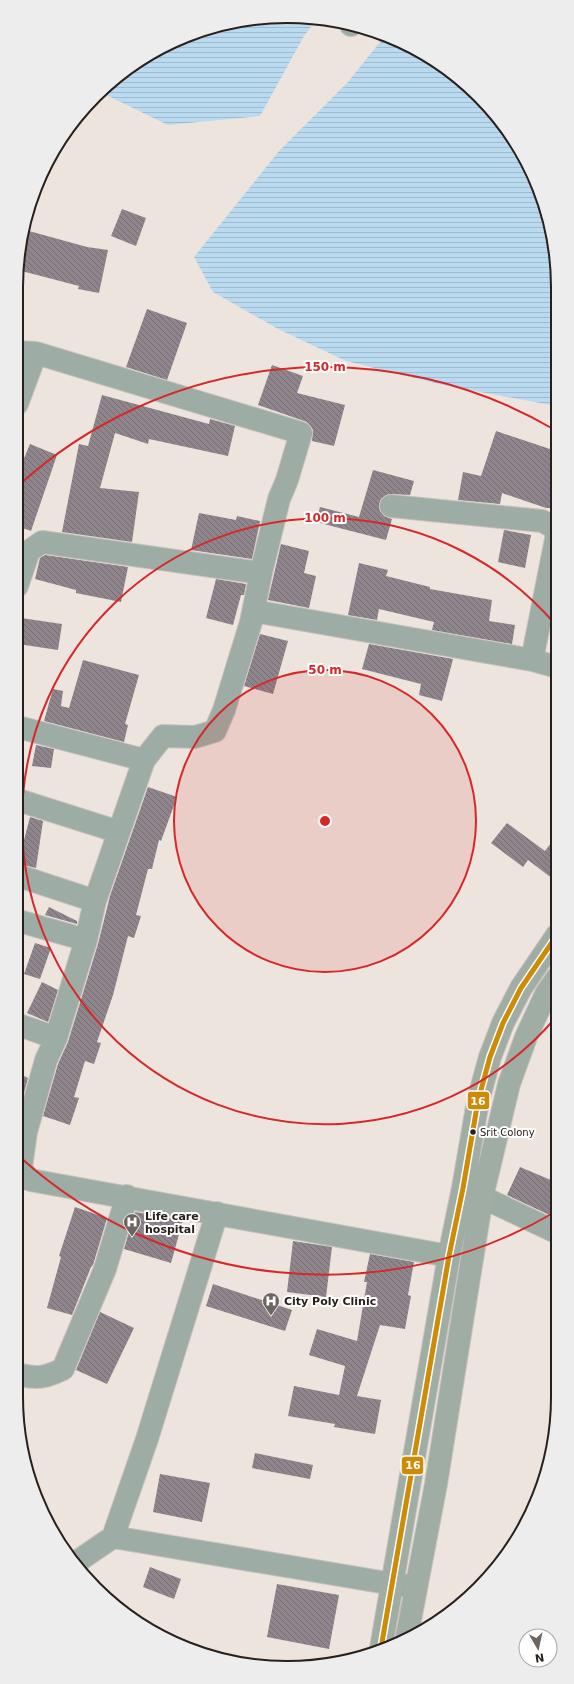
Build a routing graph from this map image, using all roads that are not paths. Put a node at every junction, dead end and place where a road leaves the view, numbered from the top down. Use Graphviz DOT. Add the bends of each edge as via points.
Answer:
graph roads {
  1 [pos="26,353"];
  2 [pos="23,368"];
  3 [pos="391,506"];
  4 [pos="551,526"];
  5 [pos="551,564"];
  6 [pos="23,568"];
  7 [pos="261,574"];
  8 [pos="254,611"];
  9 [pos="532,660"];
  10 [pos="551,665"];
  11 [pos="23,728"];
  12 [pos="144,760"];
  13 [pos="23,802"];
  14 [pos="119,832"];
  15 [pos="23,877"];
  16 [pos="95,901"];
  17 [pos="23,922"];
  18 [pos="86,940"];
  19 [pos="551,944"];
  20 [pos="551,987"];
  21 [pos="23,1027"];
  22 [pos="56,1038"];
  23 [pos="23,1131"];
  24 [pos="23,1171"];
  25 [pos="127,1196"];
  26 [pos="482,1197"];
  27 [pos="217,1213"];
  28 [pos="551,1230"];
  29 [pos="449,1256"];
  30 [pos="23,1375"];
  31 [pos="113,1537"];
  32 [pos="80,1560"];
  33 [pos="392,1584"];
  34 [pos="416,1587"];
  35 [pos="408,1632"];
  36 [pos="382,1643"];
  1 -- 2 [label="street"];
  1 -- 7 [label="street" via="301,433 279,499"];
  3 -- 4 [label="street" via="542,521"];
  5 -- 9 [label="street"];
  6 -- 7 [label="street" via="29,551 42,542"];
  7 -- 8 [label="street"];
  8 -- 9 [label="street"];
  8 -- 12 [label="street" via="224,710 215,731 195,736 163,736"];
  9 -- 10 [label="street"];
  11 -- 12 [label="street"];
  12 -- 14 [label="street"];
  13 -- 14 [label="street"];
  14 -- 16 [label="street"];
  15 -- 16 [label="street"];
  16 -- 18 [label="street"];
  17 -- 18 [label="street"];
  18 -- 22 [label="street"];
  19 -- 29 [label="main road" via="521,988 490,1058 478,1102"];
  20 -- 26 [label="main road" via="526,1037 510,1084"];
  21 -- 22 [label="street"];
  22 -- 23 [label="street" via="46,1060"];
  24 -- 25 [label="street" via="30,1180"];
  25 -- 27 [label="street"];
  25 -- 30 [label="street" via="105,1269 63,1369 52,1375 36,1378"];
  26 -- 28 [label="street"];
  26 -- 34 [label="main road" via="436,1484"];
  27 -- 29 [label="street"];
  27 -- 31 [label="street" via="147,1439"];
  29 -- 33 [label="main road"];
  31 -- 32 [label="street"];
  31 -- 33 [label="street"];
  33 -- 34 [label="street"];
  33 -- 36 [label="main road"];
  34 -- 35 [label="main road"];
}
